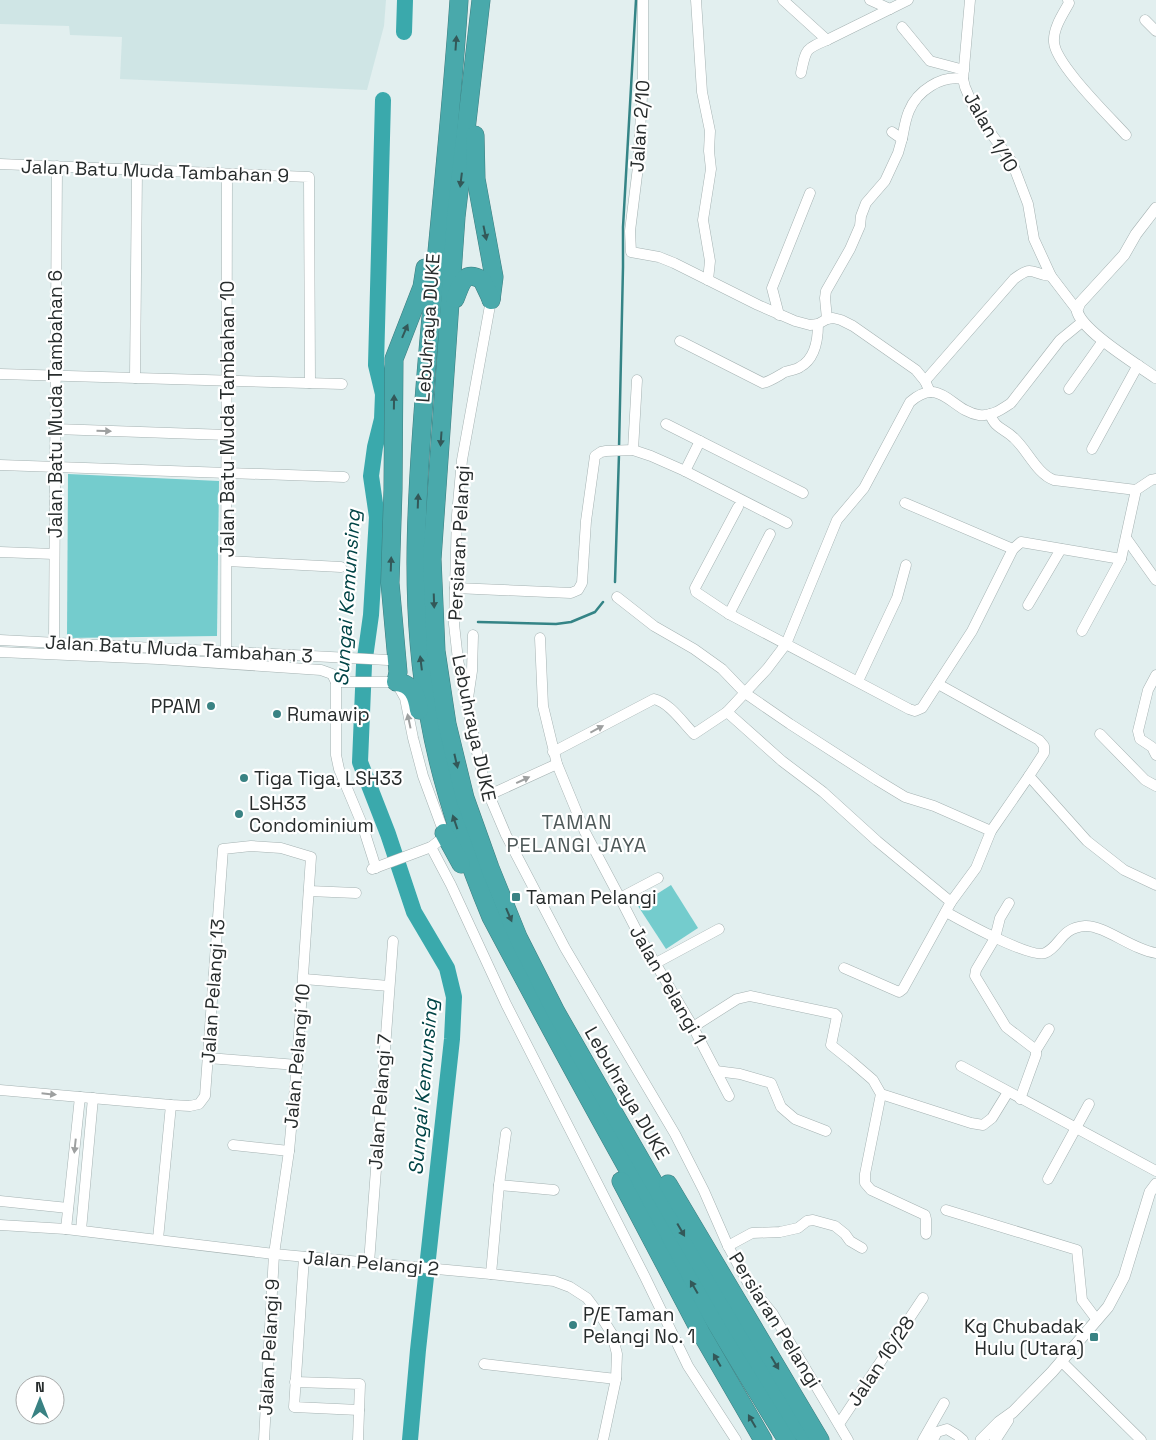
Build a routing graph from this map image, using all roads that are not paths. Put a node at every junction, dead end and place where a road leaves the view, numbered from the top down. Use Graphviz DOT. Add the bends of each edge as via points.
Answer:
graph roads {
  1 [pos="459,0"];
  2 [pos="480,0"];
  3 [pos="643,0"];
  4 [pos="696,0"];
  5 [pos="783,0"];
  6 [pos="870,0"];
  7 [pos="908,0"];
  8 [pos="970,0"];
  9 [pos="1068,0"];
  10 [pos="890,9"];
  11 [pos="1145,20"];
  12 [pos="902,27"];
  13 [pos="1156,31"];
  14 [pos="827,40"];
  15 [pos="802,72"];
  16 [pos="453,74"];
  17 [pos="964,74"];
  18 [pos="473,80"];
  19 [pos="892,132"];
  20 [pos="1126,135"];
  21 [pos="902,139"];
  22 [pos="0,164"];
  23 [pos="56,166"];
  24 [pos="137,170"];
  25 [pos="227,174"];
  26 [pos="810,193"];
  27 [pos="1156,208"];
  28 [pos="1051,276"];
  29 [pos="708,280"];
  30 [pos="491,300"];
  31 [pos="451,310"];
  32 [pos="1077,310"];
  33 [pos="779,315"];
  34 [pos="822,322"];
  35 [pos="1082,322"];
  36 [pos="680,341"];
  37 [pos="1103,341"];
  38 [pos="1138,365"];
  39 [pos="0,374"];
  40 [pos="55,376"];
  41 [pos="135,378"];
  42 [pos="1156,378"];
  43 [pos="227,380"];
  44 [pos="637,380"];
  45 [pos="925,381"];
  46 [pos="310,383"];
  47 [pos="342,384"];
  48 [pos="1069,389"];
  49 [pos="930,392"];
  50 [pos="990,414"];
  51 [pos="666,424"];
  52 [pos="55,430"];
  53 [pos="227,435"];
  54 [pos="700,441"];
  55 [pos="1092,449"];
  56 [pos="631,450"];
  57 [pos="0,465"];
  58 [pos="54,467"];
  59 [pos="684,471"];
  60 [pos="227,473"];
  61 [pos="344,477"];
  62 [pos="1156,479"];
  63 [pos="1136,490"];
  64 [pos="803,493"];
  65 [pos="905,503"];
  66 [pos="738,507"];
  67 [pos="787,524"];
  68 [pos="770,534"];
  69 [pos="1126,538"];
  70 [pos="1013,549"];
  71 [pos="1061,549"];
  72 [pos="0,552"];
  73 [pos="54,554"];
  74 [pos="1122,559"];
  75 [pos="227,561"];
  76 [pos="906,565"];
  77 [pos="341,567"];
  78 [pos="1156,580"];
  79 [pos="455,588"];
  80 [pos="617,597"];
  81 [pos="1028,606"];
  82 [pos="729,614"];
  83 [pos="1082,631"];
  84 [pos="473,635"];
  85 [pos="540,638"];
  86 [pos="0,640"];
  87 [pos="54,642"];
  88 [pos="786,644"];
  89 [pos="0,652"];
  90 [pos="226,652"];
  91 [pos="388,660"];
  92 [pos="226,664"];
  93 [pos="1156,675"];
  94 [pos="858,681"];
  95 [pos="341,682"];
  96 [pos="396,682"];
  97 [pos="938,684"];
  98 [pos="745,692"];
  99 [pos="467,704"];
  100 [pos="726,712"];
  101 [pos="1100,734"];
  102 [pos="553,752"];
  103 [pos="1156,755"];
  104 [pos="557,764"];
  105 [pos="1029,776"];
  106 [pos="1156,786"];
  107 [pos="489,795"];
  108 [pos="448,801"];
  109 [pos="991,831"];
  110 [pos="444,833"];
  111 [pos="431,847"];
  112 [pos="311,857"];
  113 [pos="473,874"];
  114 [pos="658,878"];
  115 [pos="1156,885"];
  116 [pos="309,891"];
  117 [pos="356,893"];
  118 [pos="620,898"];
  119 [pos="951,902"];
  120 [pos="1009,903"];
  121 [pos="946,912"];
  122 [pos="719,929"];
  123 [pos="995,938"];
  124 [pos="392,941"];
  125 [pos="1156,954"];
  126 [pos="656,963"];
  127 [pos="844,968"];
  128 [pos="304,979"];
  129 [pos="389,986"];
  130 [pos="538,1005"];
  131 [pos="693,1028"];
  132 [pos="566,1029"];
  133 [pos="1049,1029"];
  134 [pos="1036,1050"];
  135 [pos="208,1058"];
  136 [pos="297,1065"];
  137 [pos="961,1066"];
  138 [pos="716,1072"];
  139 [pos="0,1090"];
  140 [pos="1008,1092"];
  141 [pos="881,1094"];
  142 [pos="729,1096"];
  143 [pos="80,1097"];
  144 [pos="93,1098"];
  145 [pos="1020,1099"];
  146 [pos="1089,1104"];
  147 [pos="171,1105"];
  148 [pos="1076,1128"];
  149 [pos="826,1131"];
  150 [pos="506,1133"];
  151 [pos="233,1145"];
  152 [pos="289,1151"];
  153 [pos="1156,1171"];
  154 [pos="1048,1179"];
  155 [pos="1156,1184"];
  156 [pos="498,1185"];
  157 [pos="554,1190"];
  158 [pos="0,1201"];
  159 [pos="68,1208"];
  160 [pos="946,1210"];
  161 [pos="0,1225"];
  162 [pos="66,1229"];
  163 [pos="81,1230"];
  164 [pos="926,1234"];
  165 [pos="158,1239"];
  166 [pos="728,1246"];
  167 [pos="862,1248"];
  168 [pos="274,1254"];
  169 [pos="304,1257"];
  170 [pos="369,1263"];
  171 [pos="491,1274"];
  172 [pos="923,1298"];
  173 [pos="1097,1320"];
  174 [pos="725,1324"];
  175 [pos="1061,1361"];
  176 [pos="484,1364"];
  177 [pos="616,1379"];
  178 [pos="295,1382"];
  179 [pos="944,1403"];
  180 [pos="359,1410"];
  181 [pos="1013,1412"];
  182 [pos="839,1424"];
  183 [pos="264,1440"];
  184 [pos="358,1440"];
  185 [pos="603,1440"];
  186 [pos="736,1440"];
  187 [pos="763,1440"];
  188 [pos="787,1440"];
  189 [pos="807,1440"];
  190 [pos="820,1440"];
  191 [pos="848,1440"];
  192 [pos="923,1440"];
  193 [pos="933,1440"];
  194 [pos="962,1440"];
  195 [pos="981,1440"];
  196 [pos="995,1440"];
  197 [pos="1142,1440"];
  16 -- 1 [label="highway, Lebuhraya DUKE, one-way"];
  2 -- 18 [label="highway, Lebuhraya DUKE"];
  3 -- 29 [label="street, Jalan 2/10" via="644,79 630,231 631,252 659,257"];
  4 -- 29 [label="street" via="702,92 710,131 711,168 703,220 710,261"];
  5 -- 14 [label="street"];
  6 -- 10 [label="street"];
  7 -- 10 [label="street"];
  8 -- 17 [label="street, Jalan 1/10"];
  9 -- 20 [label="street" via="1055,31 1055,50"];
  10 -- 14 [label="street"];
  11 -- 13 [label="street"];
  12 -- 17 [label="street" via="930,61"];
  14 -- 15 [label="street" via="807,50"];
  96 -- 16 [label="highway, one-way" via="398,672 390,583 394,359 422,287"];
  108 -- 16 [label="highway, Lebuhraya DUKE, one-way" via="423,682 416,600 416,554 428,342"];
  17 -- 21 [label="street" via="938,82 920,94 909,111"];
  17 -- 28 [label="street, Jalan 1/10" via="965,87 976,113 1012,162 1028,204 1034,239"];
  18 -- 30 [label="highway, one-way" via="476,179 494,277"];
  18 -- 31 [label="highway, Lebuhraya DUKE, one-way" via="456,217"];
  19 -- 21 [label="street"];
  21 -- 34 [label="street" via="885,181 866,203 850,249 826,291"];
  22 -- 23 [label="street, Jalan Batu Muda Tambahan 9"];
  23 -- 24 [label="street, Jalan Batu Muda Tambahan 9"];
  23 -- 40 [label="street, Jalan Batu Muda Tambahan 6"];
  24 -- 25 [label="street, Jalan Batu Muda Tambahan 9"];
  24 -- 41 [label="street"];
  25 -- 43 [label="street, Jalan Batu Muda Tambahan 10"];
  25 -- 46 [label="street, Jalan Batu Muda Tambahan 9" via="309,177"];
  26 -- 33 [label="street" via="772,288"];
  27 -- 32 [label="street" via="1124,255"];
  28 -- 32 [label="street, Jalan 1/10"];
  28 -- 45 [label="street" via="1029,270 1014,279"];
  29 -- 33 [label="street"];
  30 -- 31 [label="highway" via="482,280 468,276 461,283"];
  30 -- 79 [label="street, Persiaran Pelangi" via="458,492"];
  31 -- 132 [label="highway, Lebuhraya DUKE, one-way" via="432,559 436,651 447,724 465,798 490,868 529,961"];
  32 -- 35 [label="street"];
  33 -- 34 [label="street" via="810,325"];
  34 -- 36 [label="street" via="807,361 763,383"];
  34 -- 45 [label="street" via="833,318 854,326 916,370"];
  35 -- 37 [label="street"];
  35 -- 50 [label="street" via="1060,340 1011,403"];
  37 -- 38 [label="street"];
  37 -- 48 [label="street"];
  38 -- 42 [label="street"];
  38 -- 55 [label="street"];
  39 -- 40 [label="street"];
  40 -- 41 [label="street"];
  40 -- 52 [label="street, Jalan Batu Muda Tambahan 6"];
  41 -- 43 [label="street"];
  43 -- 46 [label="street"];
  43 -- 53 [label="street, Jalan Batu Muda Tambahan 10"];
  44 -- 56 [label="street"];
  45 -- 49 [label="street"];
  46 -- 47 [label="street"];
  49 -- 50 [label="street" via="944,395 963,410 979,415"];
  49 -- 88 [label="street" via="919,394 910,402 864,488 837,520"];
  50 -- 63 [label="street" via="993,423 1013,436 1047,478"];
  51 -- 54 [label="street"];
  52 -- 53 [label="street, one-way"];
  52 -- 58 [label="street, Jalan Batu Muda Tambahan 6"];
  53 -- 60 [label="street, Jalan Batu Muda Tambahan 10"];
  54 -- 59 [label="street"];
  54 -- 64 [label="street"];
  56 -- 59 [label="street"];
  56 -- 79 [label="street" via="606,451 595,456 582,583 578,590 571,593"];
  57 -- 58 [label="street"];
  58 -- 60 [label="street"];
  58 -- 73 [label="street, Jalan Batu Muda Tambahan 6"];
  59 -- 67 [label="street"];
  60 -- 61 [label="street"];
  60 -- 75 [label="street, Jalan Batu Muda Tambahan 10"];
  62 -- 63 [label="street"];
  63 -- 69 [label="street"];
  65 -- 70 [label="street"];
  66 -- 82 [label="street" via="695,590"];
  68 -- 82 [label="street"];
  69 -- 74 [label="street"];
  69 -- 78 [label="street"];
  70 -- 71 [label="street" via="1021,542"];
  70 -- 97 [label="street" via="972,631"];
  71 -- 74 [label="street"];
  71 -- 81 [label="street"];
  72 -- 73 [label="street"];
  73 -- 87 [label="street, Jalan Batu Muda Tambahan 6"];
  74 -- 83 [label="street"];
  75 -- 77 [label="street"];
  75 -- 90 [label="street, Jalan Batu Muda Tambahan 10"];
  76 -- 94 [label="street" via="897,598"];
  79 -- 99 [label="street, Persiaran Pelangi" via="454,624"];
  80 -- 98 [label="street" via="654,626 722,669"];
  82 -- 88 [label="street"];
  84 -- 99 [label="street"];
  85 -- 102 [label="street, Jalan Pelangi 1" via="543,706"];
  86 -- 87 [label="street, Jalan Batu Muda Tambahan 3"];
  87 -- 90 [label="street, Jalan Batu Muda Tambahan 3"];
  88 -- 94 [label="street"];
  88 -- 98 [label="street"];
  89 -- 92 [label="street"];
  90 -- 91 [label="street, Jalan Batu Muda Tambahan 3"];
  90 -- 92 [label="street, Jalan Batu Muda Tambahan 10"];
  92 -- 95 [label="street" via="321,670"];
  93 -- 103 [label="street" via="1148,690 1138,731 1140,739 1152,747"];
  94 -- 97 [label="street" via="915,711 922,708"];
  95 -- 96 [label="street"];
  95 -- 111 [label="street" via="336,755 378,867"];
  96 -- 108 [label="highway" via="408,685 415,694 435,782 441,796"];
  110 -- 96 [label="street, one-way" via="423,776 405,698"];
  97 -- 105 [label="street" via="1039,740 1044,746 1044,753"];
  98 -- 100 [label="street"];
  98 -- 109 [label="street" via="906,797"];
  99 -- 107 [label="street, Persiaran Pelangi"];
  102 -- 100 [label="street, one-way" via="654,699 663,703 694,734"];
  100 -- 119 [label="street"];
  101 -- 106 [label="street" via="1144,780"];
  102 -- 104 [label="street, Jalan Pelangi 1"];
  107 -- 104 [label="street, one-way"];
  104 -- 118 [label="street, Jalan Pelangi 1" via="586,832"];
  105 -- 109 [label="street"];
  105 -- 115 [label="street" via="1087,841 1124,870"];
  107 -- 166 [label="street, Persiaran Pelangi" via="506,835 565,948 691,1164"];
  113 -- 108 [label="highway, Lebuhraya DUKE, one-way"];
  109 -- 119 [label="street" via="976,868"];
  110 -- 111 [label="street"];
  110 -- 113 [label="highway" via="460,863"];
  111 -- 186 [label="street" via="688,1366"];
  112 -- 116 [label="street, Jalan Pelangi 10"];
  112 -- 135 [label="street, Jalan Pelangi 13" via="281,848 223,848"];
  113 -- 130 [label="highway, Lebuhraya DUKE" via="491,917"];
  114 -- 118 [label="street"];
  116 -- 117 [label="street"];
  116 -- 128 [label="street, Jalan Pelangi 10"];
  118 -- 126 [label="street, Jalan Pelangi 1"];
  119 -- 121 [label="street"];
  120 -- 123 [label="street" via="1000,918"];
  121 -- 123 [label="street"];
  121 -- 127 [label="street" via="901,992"];
  122 -- 126 [label="street"];
  123 -- 125 [label="street" via="1043,954 1067,932 1087,926 1104,930 1136,948"];
  123 -- 134 [label="street" via="975,976 1006,1027"];
  124 -- 129 [label="street, Jalan Pelangi 7"];
  126 -- 131 [label="street, Jalan Pelangi 1"];
  128 -- 129 [label="street"];
  128 -- 136 [label="street, Jalan Pelangi 10"];
  129 -- 170 [label="street, Jalan Pelangi 7"];
  174 -- 130 [label="highway, Lebuhraya DUKE, one-way" via="661,1230"];
  187 -- 130 [label="highway, one-way" via="654,1246 552,1046"];
  131 -- 138 [label="street, Jalan Pelangi 1"];
  131 -- 141 [label="street" via="737,999 750,996 835,1014 838,1018 831,1045 873,1080"];
  132 -- 174 [label="highway, Lebuhraya DUKE, one-way"];
  132 -- 190 [label="highway, one-way" via="602,1075"];
  133 -- 134 [label="street"];
  134 -- 145 [label="street"];
  135 -- 136 [label="street"];
  135 -- 147 [label="street, Jalan Pelangi 13" via="205,1096 199,1104"];
  136 -- 152 [label="street, Jalan Pelangi 10"];
  137 -- 140 [label="street"];
  138 -- 142 [label="street, Jalan Pelangi 1"];
  138 -- 149 [label="street" via="740,1074 771,1083 781,1107 795,1119"];
  139 -- 143 [label="street, one-way"];
  140 -- 141 [label="street" via="992,1118 983,1125"];
  140 -- 145 [label="street"];
  141 -- 164 [label="street" via="865,1183 871,1190 924,1215"];
  143 -- 144 [label="street"];
  143 -- 159 [label="street, one-way"];
  144 -- 147 [label="street"];
  144 -- 163 [label="street"];
  145 -- 148 [label="street"];
  146 -- 148 [label="street"];
  147 -- 165 [label="street"];
  148 -- 153 [label="street"];
  148 -- 154 [label="street"];
  150 -- 156 [label="street"];
  151 -- 152 [label="street"];
  152 -- 168 [label="street, Jalan Pelangi 10"];
  155 -- 173 [label="street" via="1150,1192 1120,1288"];
  156 -- 157 [label="street"];
  156 -- 171 [label="street"];
  158 -- 159 [label="street"];
  159 -- 162 [label="street"];
  160 -- 173 [label="street" via="1077,1250 1082,1300"];
  161 -- 162 [label="street, Jalan Pelangi 2"];
  162 -- 163 [label="street, Jalan Pelangi 2"];
  163 -- 165 [label="street, Jalan Pelangi 2"];
  165 -- 168 [label="street, Jalan Pelangi 2"];
  166 -- 167 [label="street" via="752,1233 780,1232 798,1228 812,1220 835,1226"];
  166 -- 182 [label="street, Persiaran Pelangi"];
  168 -- 169 [label="street, Jalan Pelangi 2"];
  168 -- 183 [label="street, Jalan Pelangi 9"];
  169 -- 170 [label="street, Jalan Pelangi 2"];
  169 -- 178 [label="street"];
  170 -- 171 [label="street, Jalan Pelangi 2"];
  171 -- 177 [label="street, Jalan Pelangi 2" via="554,1281 587,1298 612,1334 617,1354"];
  172 -- 182 [label="street, Jalan 16/28"];
  173 -- 175 [label="street"];
  174 -- 188 [label="highway, Lebuhraya DUKE"];
  174 -- 189 [label="highway, Lebuhraya DUKE"];
  175 -- 181 [label="street"];
  175 -- 197 [label="street"];
  176 -- 177 [label="street"];
  177 -- 185 [label="street, Jalan Pelangi 2"];
  178 -- 180 [label="street" via="294,1407"];
  178 -- 180 [label="street" via="360,1384"];
  179 -- 192 [label="street"];
  180 -- 184 [label="street"];
  181 -- 195 [label="street"];
  181 -- 196 [label="street"];
  182 -- 191 [label="street, Persiaran Pelangi"];
  193 -- 194 [label="street" via="937,1432 946,1429"];
}
